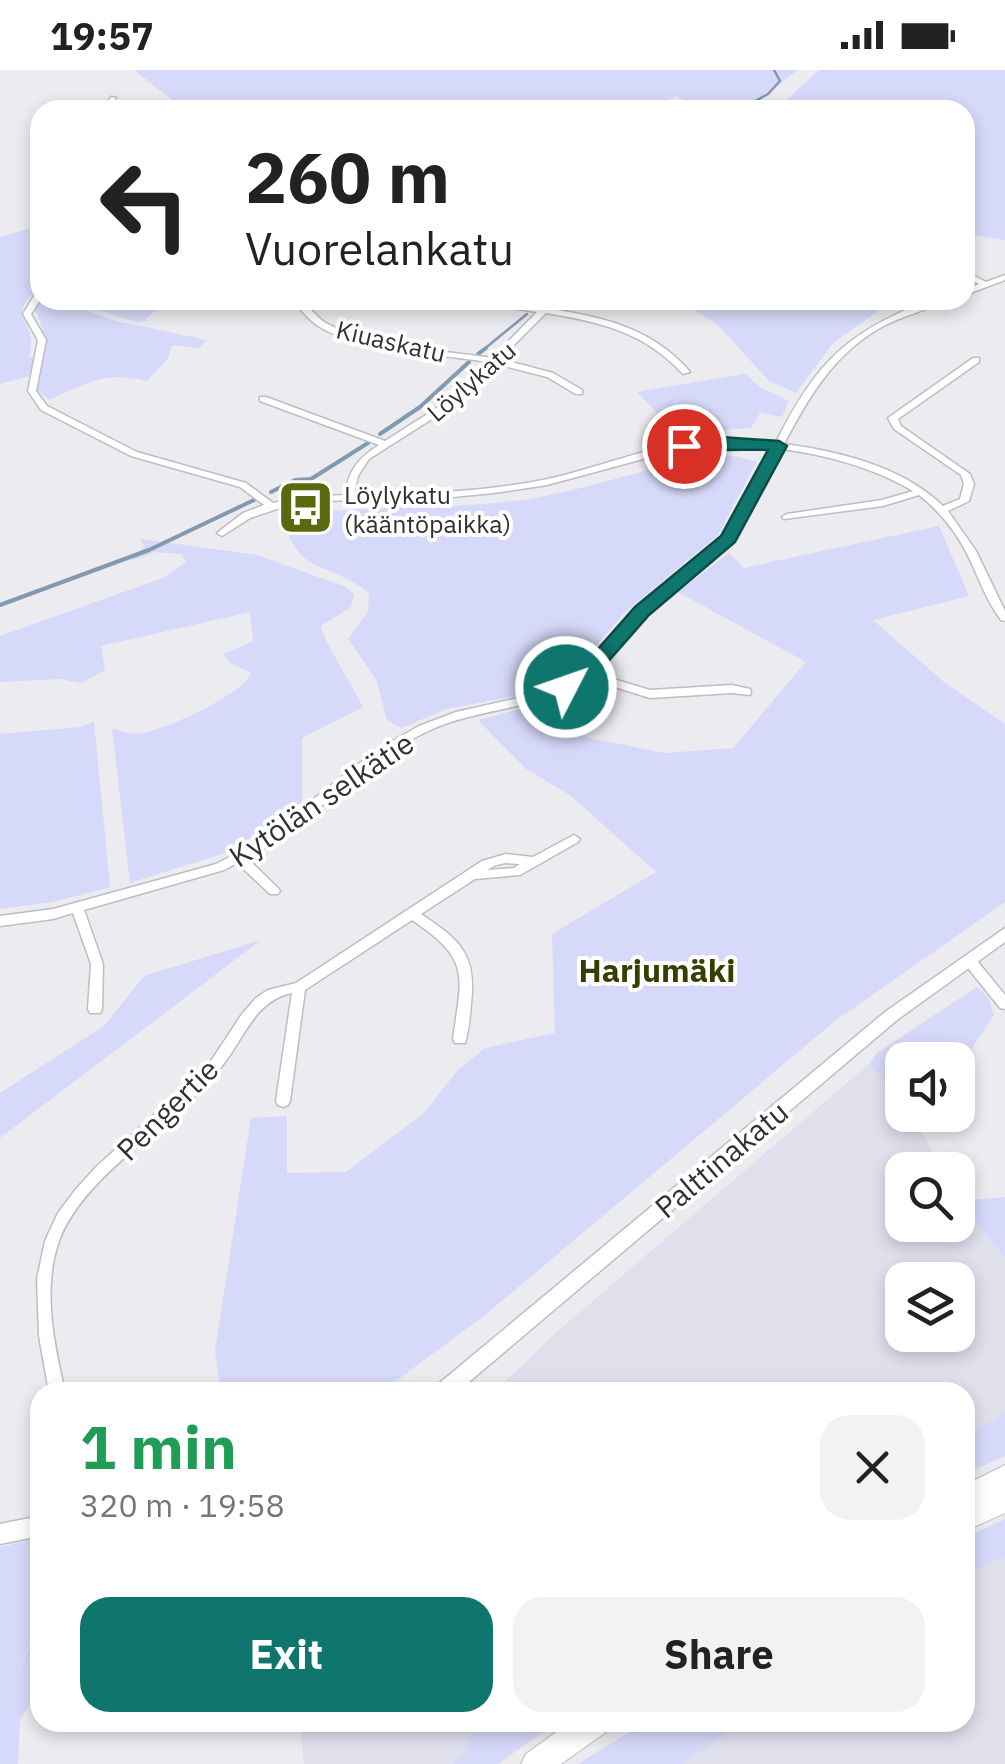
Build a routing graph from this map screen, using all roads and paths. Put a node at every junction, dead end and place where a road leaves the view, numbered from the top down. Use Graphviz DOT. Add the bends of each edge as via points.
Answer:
graph roads {
  1 [pos="1005,277"];
  2 [pos="975,279"];
  3 [pos="986,285"];
  4 [pos="975,289"];
  5 [pos="30,309"];
  6 [pos="304,310"];
  7 [pos="533,310"];
  8 [pos="915,310"];
  9 [pos="545,312"];
  10 [pos="976,360"];
  11 [pos="496,362"];
  12 [pos="686,372"];
  13 [pos="579,392"];
  14 [pos="263,400"];
  15 [pos="385,444"];
  16 [pos="779,446"];
  17 [pos="921,492"];
  18 [pos="349,498"];
  19 [pos="271,506"];
  20 [pos="943,510"];
  21 [pos="788,518"];
  22 [pos="222,533"];
  23 [pos="1005,618"];
  24 [pos="584,674"];
  25 [pos="746,692"];
  26 [pos="574,839"];
  27 [pos="240,858"];
  28 [pos="274,890"];
  29 [pos="77,908"];
  30 [pos="412,913"];
  31 [pos="0,921"];
  32 [pos="1005,934"];
  33 [pos="968,960"];
  34 [pos="298,987"];
  35 [pos="1005,1004"];
  36 [pos="95,1009"];
  37 [pos="460,1038"];
  38 [pos="283,1101"];
  39 [pos="55,1382"];
  40 [pos="456,1382"];
  41 [pos="1005,1478"];
  42 [pos="975,1494"];
  43 [pos="1005,1500"];
  44 [pos="975,1514"];
  45 [pos="30,1528"];
  46 [pos="0,1534"];
  47 [pos="582,1732"];
  48 [pos="536,1764"];
  1 -- 3 [label="street"];
  2 -- 3 [label="street"];
  3 -- 4 [label="street"];
  5 -- 19 [label="street" via="42,340 32,392 44,408 134,454 254,490"];
  6 -- 11 [label="street, Kiuaskatu" via="350,336"];
  7 -- 9 [label="street"];
  8 -- 16 [label="street, Kytölän selkätie" via="871,326 842,348"];
  9 -- 11 [label="street, Löylykatu"];
  9 -- 12 [label="street" via="618,327 666,351"];
  10 -- 20 [label="street" via="892,418 965,474 964,501"];
  11 -- 13 [label="street, Kiuaskatu" via="543,370"];
  11 -- 15 [label="street, Löylykatu" via="441,412"];
  14 -- 15 [label="street"];
  15 -- 18 [label="street, Löylykatu" via="358,466"];
  16 -- 17 [label="street" via="884,474"];
  16 -- 18 [label="street" via="704,443 509,488"];
  16 -- 24 [label="street, Kytölän selkätie" via="729,538 642,611"];
  17 -- 20 [label="street"];
  17 -- 21 [label="street"];
  18 -- 19 [label="street"];
  19 -- 22 [label="street" via="242,516"];
  20 -- 23 [label="street"];
  24 -- 25 [label="street" via="650,694"];
  24 -- 27 [label="street, Kytölän selkätie" via="550,695 456,716 393,744"];
  26 -- 30 [label="street, Pengertie" via="506,875 472,874"];
  27 -- 28 [label="street"];
  27 -- 29 [label="street, Kytölän selkätie"];
  29 -- 31 [label="street, Kytölän selkätie"];
  29 -- 36 [label="street" via="96,964"];
  30 -- 34 [label="street, Pengertie"];
  30 -- 37 [label="street" via="462,953 467,978"];
  32 -- 33 [label="street, Palttinakatu"];
  33 -- 35 [label="street"];
  33 -- 40 [label="street, Palttinakatu"];
  34 -- 38 [label="street"];
  34 -- 39 [label="street, Pengertie" via="268,995 216,1064 81,1194 52,1238 44,1289"];
  41 -- 42 [label="highway"];
  43 -- 44 [label="highway"];
  45 -- 46 [label="street"];
  47 -- 48 [label="highway"];
}
